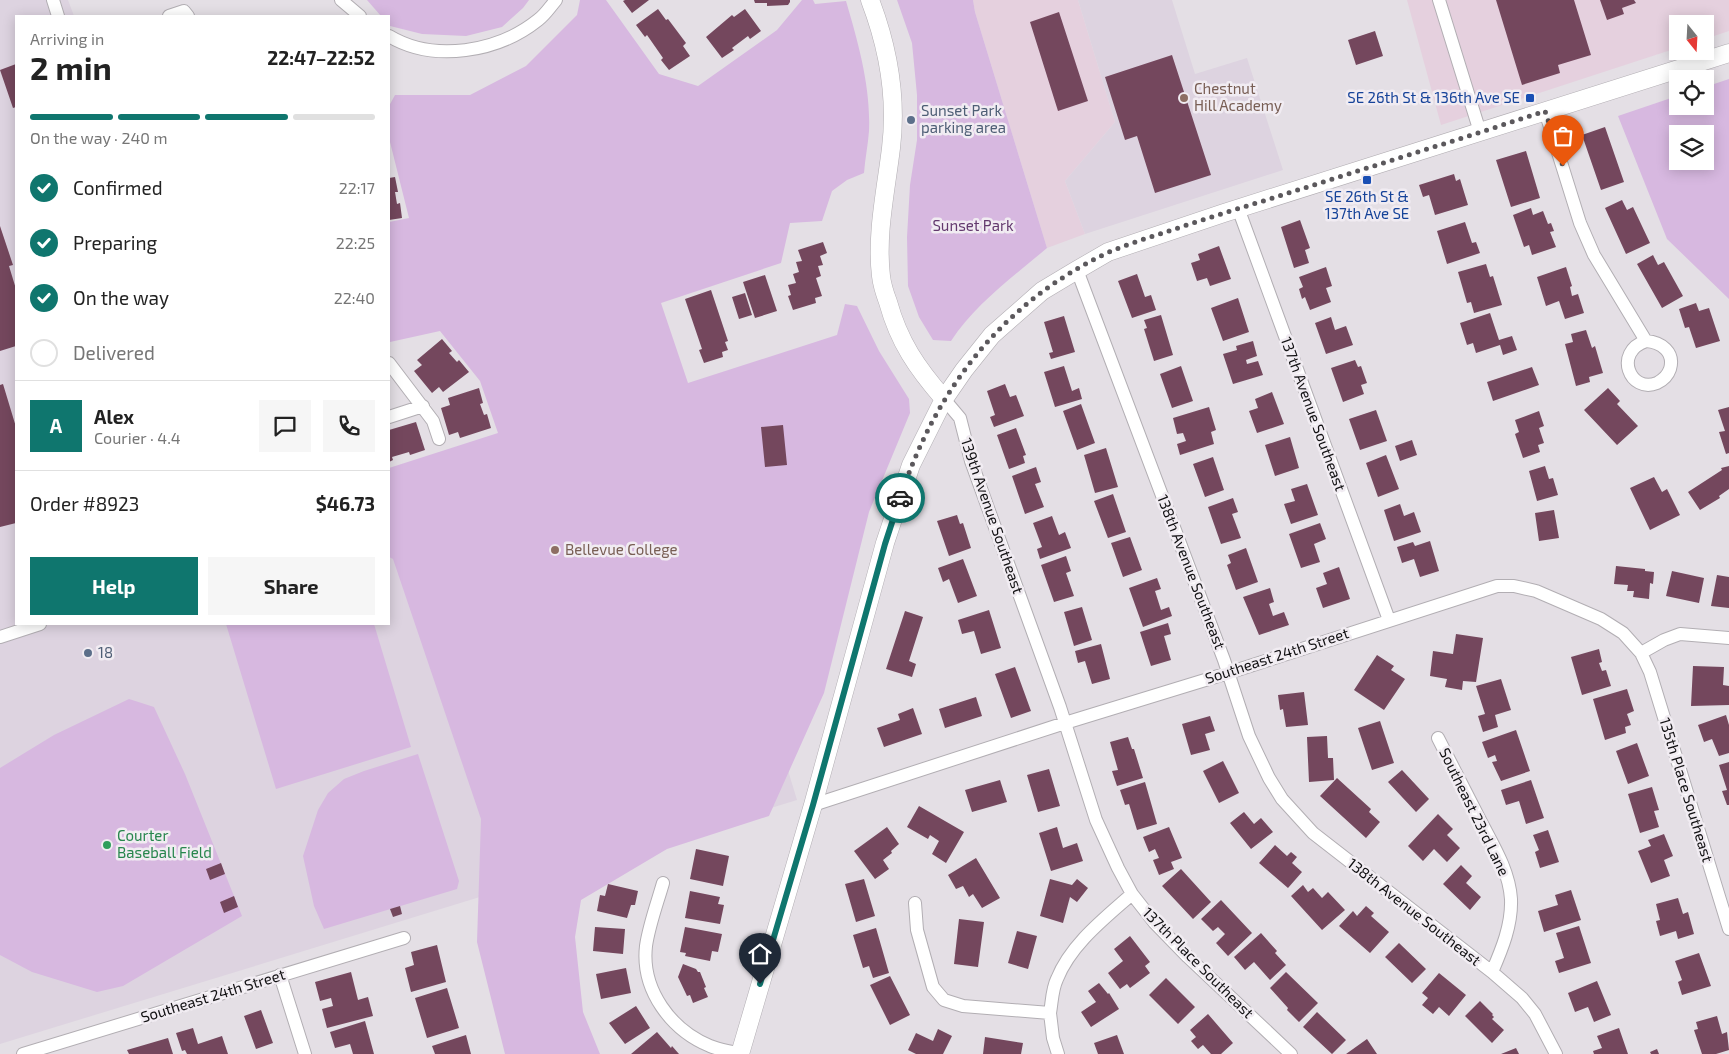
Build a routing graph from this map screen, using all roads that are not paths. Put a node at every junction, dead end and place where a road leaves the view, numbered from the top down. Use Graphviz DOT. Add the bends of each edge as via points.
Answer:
graph roads {
  1 [pos="53,0"];
  2 [pos="341,0"];
  3 [pos="556,0"];
  4 [pos="870,0"];
  5 [pos="1439,0"];
  6 [pos="185,9"];
  7 [pos="58,15"];
  8 [pos="171,15"];
  9 [pos="359,15"];
  10 [pos="390,36"];
  11 [pos="1729,53"];
  12 [pos="1545,111"];
  13 [pos="1480,132"];
  14 [pos="1238,208"];
  15 [pos="1077,270"];
  16 [pos="1646,341"];
  17 [pos="390,365"];
  18 [pos="944,399"];
  19 [pos="423,406"];
  20 [pos="390,417"];
  21 [pos="439,439"];
  22 [pos="1389,620"];
  23 [pos="37,625"];
  24 [pos="0,637"];
  25 [pos="1729,638"];
  26 [pos="1641,653"];
  27 [pos="1228,673"];
  28 [pos="1065,723"];
  29 [pos="1438,738"];
  30 [pos="813,805"];
  31 [pos="663,883"];
  32 [pos="1132,894"];
  33 [pos="915,903"];
  34 [pos="1725,905"];
  35 [pos="1729,929"];
  36 [pos="404,938"];
  37 [pos="1492,972"];
  38 [pos="280,975"];
  39 [pos="1050,1014"];
  40 [pos="23,1054"];
  41 [pos="304,1054"];
  42 [pos="740,1054"];
  43 [pos="1058,1054"];
  44 [pos="1291,1054"];
  45 [pos="1556,1054"];
  1 -- 7 [label="street"];
  2 -- 9 [label="street"];
  3 -- 10 [label="street" via="540,19 524,30 468,50 430,51"];
  4 -- 18 [label="street, 139th Avenue Southeast" via="887,58 892,114 881,278 891,314 908,354"];
  5 -- 13 [label="street"];
  6 -- 8 [label="street"];
  11 -- 12 [label="street"];
  12 -- 13 [label="street"];
  12 -- 16 [label="street" via="1580,223 1594,255"];
  13 -- 14 [label="street"];
  14 -- 15 [label="street" via="1108,252"];
  14 -- 22 [label="street, 137th Avenue Southeast"];
  15 -- 18 [label="street" via="1042,292 992,335"];
  15 -- 27 [label="street, 138th Avenue Southeast"];
  17 -- 19 [label="street"];
  18 -- 28 [label="street, 139th Avenue Southeast" via="960,418 971,461"];
  18 -- 30 [label="street" via="911,465 885,544"];
  19 -- 20 [label="street"];
  19 -- 21 [label="street" via="433,420"];
  22 -- 26 [label="street, Southeast 24th Street" via="1497,586 1514,586 1536,591 1601,619 1623,633"];
  22 -- 27 [label="street, Southeast 24th Street"];
  23 -- 24 [label="street"];
  25 -- 26 [label="street" via="1680,634"];
  26 -- 34 [label="street, 135th Place Southeast" via="1650,672"];
  27 -- 28 [label="street, Southeast 24th Street"];
  27 -- 37 [label="street, 138th Avenue Southeast" via="1249,736 1282,799 1313,834"];
  28 -- 30 [label="street, Southeast 24th Street"];
  28 -- 32 [label="street, 137th Place Southeast" via="1103,837"];
  29 -- 37 [label="street, Southeast 23rd Lane" via="1509,883 1510,923"];
  30 -- 42 [label="street"];
  31 -- 42 [label="street" via="646,946 648,973 656,999 676,1024 692,1036 710,1046"];
  32 -- 39 [label="street" via="1099,923 1062,968 1056,980"];
  32 -- 44 [label="street, 137th Place Southeast" via="1188,957"];
  33 -- 39 [label="street" via="917,930 933,988 944,1000 963,1006"];
  34 -- 35 [label="street, 135th Place Southeast"];
  36 -- 38 [label="street, Southeast 24th Street"];
  37 -- 45 [label="street, 138th Avenue Southeast" via="1535,1014"];
  38 -- 40 [label="street, Southeast 24th Street"];
  38 -- 41 [label="street"];
  39 -- 43 [label="street"];
}
